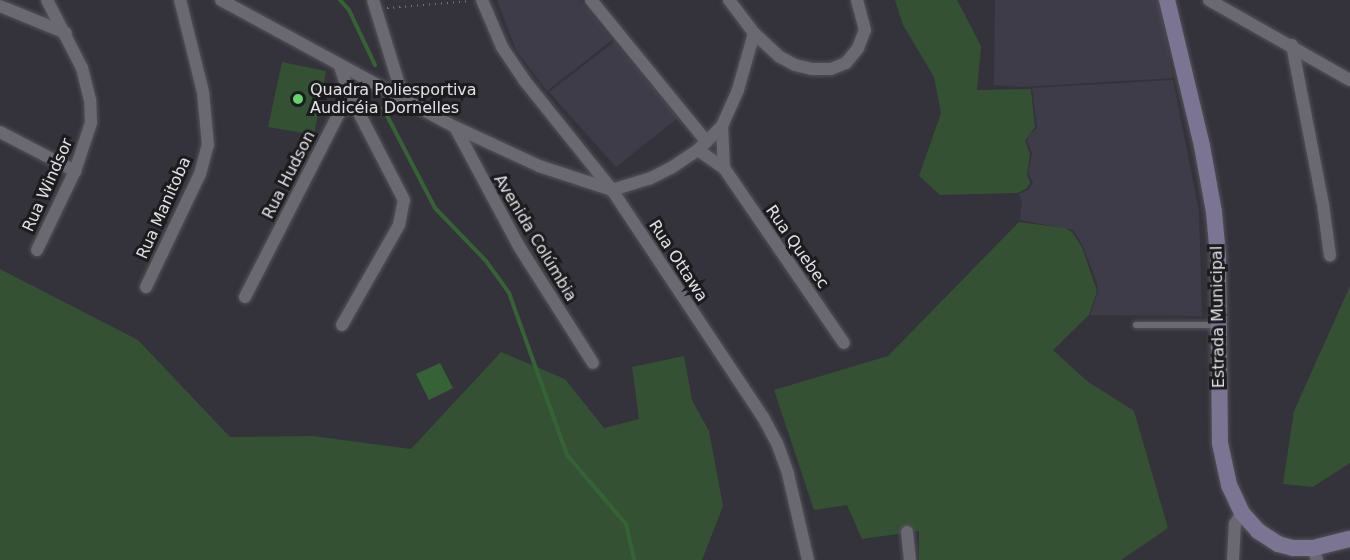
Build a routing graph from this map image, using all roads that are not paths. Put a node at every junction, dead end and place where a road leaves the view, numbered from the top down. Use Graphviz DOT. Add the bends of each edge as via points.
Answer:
graph roads {
  1 [pos="47,0"];
  2 [pos="180,0"];
  3 [pos="221,0"];
  4 [pos="482,0"];
  5 [pos="591,0"];
  6 [pos="729,0"];
  7 [pos="857,0"];
  8 [pos="1167,0"];
  9 [pos="1209,0"];
  10 [pos="374,4"];
  11 [pos="0,6"];
  12 [pos="66,33"];
  13 [pos="754,33"];
  14 [pos="1292,45"];
  15 [pos="340,67"];
  16 [pos="1350,80"];
  17 [pos="349,94"];
  18 [pos="404,101"];
  19 [pos="722,126"];
  20 [pos="454,127"];
  21 [pos="0,132"];
  22 [pos="702,146"];
  23 [pos="724,168"];
  24 [pos="75,171"];
  25 [pos="612,190"];
  26 [pos="38,250"];
  27 [pos="1330,256"];
  28 [pos="146,287"];
  29 [pos="245,297"];
  30 [pos="1136,325"];
  31 [pos="1218,325"];
  32 [pos="342,326"];
  33 [pos="843,344"];
  34 [pos="593,363"];
  35 [pos="1242,513"];
  36 [pos="907,532"];
  37 [pos="1350,538"];
  38 [pos="1315,554"];
  39 [pos="808,560"];
  40 [pos="910,560"];
  41 [pos="1233,560"];
  1 -- 12 [label="street, Rua Windsor"];
  2 -- 28 [label="street, Rua Manitoba" via="203,92 208,145 200,174"];
  3 -- 15 [label="street"];
  4 -- 25 [label="street, Rua Ottawa" via="502,47 524,80"];
  5 -- 22 [label="street, Rua Quebec"];
  6 -- 13 [label="street"];
  7 -- 13 [label="street" via="865,30 846,63 831,69 795,65"];
  8 -- 31 [label="main road, Estrada Municipal" via="1209,177 1218,256"];
  9 -- 14 [label="street"];
  10 -- 18 [label="street"];
  11 -- 12 [label="street"];
  12 -- 24 [label="street, Rua Windsor" via="82,68 90,100 91,123"];
  13 -- 19 [label="street" via="738,90"];
  14 -- 16 [label="street"];
  14 -- 27 [label="street"];
  15 -- 17 [label="street"];
  15 -- 18 [label="street"];
  17 -- 29 [label="street, Rua Hudson"];
  17 -- 32 [label="street" via="404,200 399,225"];
  18 -- 20 [label="street"];
  19 -- 22 [label="street"];
  19 -- 23 [label="street"];
  20 -- 25 [label="street" via="539,166"];
  20 -- 34 [label="street, Avenida Colúmbia" via="520,248"];
  21 -- 24 [label="street"];
  22 -- 23 [label="street, Rua Quebec"];
  22 -- 25 [label="street" via="649,179"];
  23 -- 33 [label="street, Rua Quebec"];
  24 -- 26 [label="street, Rua Windsor"];
  25 -- 39 [label="street, Rua Ottawa" via="777,443"];
  30 -- 31 [label="lane"];
  31 -- 35 [label="main road, Estrada Municipal" via="1220,443 1229,485"];
  35 -- 38 [label="main road, Estrada Municipal" via="1258,531 1278,544"];
  35 -- 41 [label="street" via="1235,525"];
  36 -- 40 [label="street"];
  37 -- 38 [label="main road, Estrada Municipal"];
}
